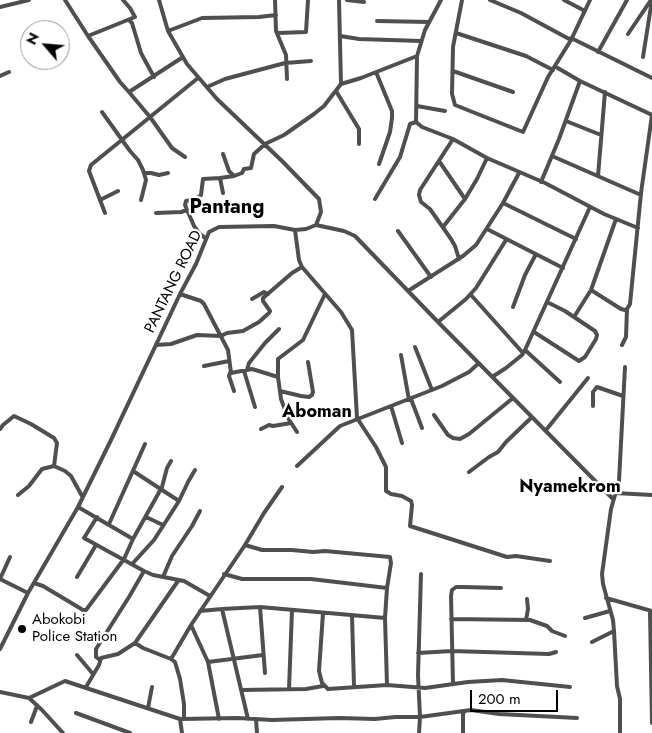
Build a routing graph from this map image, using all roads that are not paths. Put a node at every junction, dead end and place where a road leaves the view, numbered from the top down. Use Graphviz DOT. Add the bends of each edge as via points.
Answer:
graph roads {
  1 [pos="29,0"];
  2 [pos="65,0"];
  3 [pos="123,0"];
  4 [pos="159,0"];
  5 [pos="275,0"];
  6 [pos="308,0"];
  7 [pos="339,0"];
  8 [pos="347,0"];
  9 [pos="441,0"];
  10 [pos="462,0"];
  11 [pos="490,0"];
  12 [pos="564,0"];
  13 [pos="590,0"];
  14 [pos="626,0"];
  15 [pos="651,0"];
  16 [pos="364,2"];
  17 [pos="0,7"];
  18 [pos="585,11"];
  19 [pos="276,15"];
  20 [pos="129,20"];
  21 [pos="378,20"];
  22 [pos="429,22"];
  23 [pos="168,31"];
  24 [pos="278,33"];
  25 [pos="456,33"];
  26 [pos="628,34"];
  27 [pos="88,36"];
  28 [pos="340,36"];
  29 [pos="571,39"];
  30 [pos="421,41"];
  31 [pos="598,52"];
  32 [pos="417,56"];
  33 [pos="183,57"];
  34 [pos="643,57"];
  35 [pos="311,61"];
  36 [pos="285,63"];
  37 [pos="554,68"];
  38 [pos="453,70"];
  39 [pos="9,72"];
  40 [pos="376,72"];
  41 [pos="0,76"];
  42 [pos="154,77"];
  43 [pos="198,78"];
  44 [pos="652,78"];
  45 [pos="287,79"];
  46 [pos="580,81"];
  47 [pos="341,84"];
  48 [pos="206,87"];
  49 [pos="336,91"];
  50 [pos="129,92"];
  51 [pos="513,92"];
  52 [pos="605,92"];
  53 [pos="417,106"];
  54 [pos="445,111"];
  55 [pos="102,112"];
  56 [pos="652,115"];
  57 [pos="150,117"];
  58 [pos="566,121"];
  59 [pos="416,122"];
  60 [pos="601,135"];
  61 [pos="453,139"];
  62 [pos="123,140"];
  63 [pos="264,144"];
  64 [pos="359,144"];
  65 [pos="223,154"];
  66 [pos="552,156"];
  67 [pos="185,157"];
  68 [pos="487,158"];
  69 [pos="439,161"];
  70 [pos="379,164"];
  71 [pos="145,173"];
  72 [pos="168,173"];
  73 [pos="519,173"];
  74 [pos="234,176"];
  75 [pos="598,176"];
  76 [pos="220,178"];
  77 [pos="541,182"];
  78 [pos="118,191"];
  79 [pos="223,193"];
  80 [pos="641,195"];
  81 [pos="375,199"];
  82 [pos="464,199"];
  83 [pos="100,200"];
  84 [pos="141,200"];
  85 [pos="503,203"];
  86 [pos="590,207"];
  87 [pos="187,210"];
  88 [pos="105,213"];
  89 [pos="156,213"];
  90 [pos="616,220"];
  91 [pos="316,225"];
  92 [pos="443,227"];
  93 [pos="638,228"];
  94 [pos="486,229"];
  95 [pos="295,230"];
  96 [pos="398,231"];
  97 [pos="205,238"];
  98 [pos="576,239"];
  99 [pos="506,240"];
  100 [pos="536,254"];
  101 [pos="459,259"];
  102 [pos="302,267"];
  103 [pos="563,268"];
  104 [pos="431,277"];
  105 [pos="591,290"];
  106 [pos="408,291"];
  107 [pos="180,294"];
  108 [pos="268,294"];
  109 [pos="325,294"];
  110 [pos="471,295"];
  111 [pos="252,299"];
  112 [pos="547,302"];
  113 [pos="513,307"];
  114 [pos="627,309"];
  115 [pos="574,317"];
  116 [pos="438,322"];
  117 [pos="279,329"];
  118 [pos="534,332"];
  119 [pos="221,336"];
  120 [pos="156,345"];
  121 [pos="622,345"];
  122 [pos="415,348"];
  123 [pos="524,352"];
  124 [pos="401,355"];
  125 [pos="229,361"];
  126 [pos="308,362"];
  127 [pos="479,363"];
  128 [pos="204,366"];
  129 [pos="625,367"];
  130 [pos="246,370"];
  131 [pos="230,372"];
  132 [pos="278,377"];
  133 [pos="492,377"];
  134 [pos="588,378"];
  135 [pos="560,382"];
  136 [pos="432,390"];
  137 [pos="280,391"];
  138 [pos="234,392"];
  139 [pos="623,396"];
  140 [pos="513,398"];
  141 [pos="410,399"];
  142 [pos="391,406"];
  143 [pos="593,406"];
  144 [pos="255,407"];
  145 [pos="434,415"];
  146 [pos="532,417"];
  147 [pos="357,418"];
  148 [pos="291,423"];
  149 [pos="422,428"];
  150 [pos="0,429"];
  151 [pos="261,429"];
  152 [pos="546,430"];
  153 [pos="297,432"];
  154 [pos="402,443"];
  155 [pos="145,444"];
  156 [pos="171,462"];
  157 [pos="54,466"];
  158 [pos="297,466"];
  159 [pos="195,470"];
  160 [pos="133,471"];
  161 [pos="469,472"];
  162 [pos="282,487"];
  163 [pos="160,489"];
  164 [pos="615,493"];
  165 [pos="18,495"];
  166 [pos="652,495"];
  167 [pos="82,496"];
  168 [pos="613,499"];
  169 [pos="179,501"];
  170 [pos="78,507"];
  171 [pos="200,511"];
  172 [pos="146,517"];
  173 [pos="97,518"];
  174 [pos="109,524"];
  175 [pos="163,526"];
  176 [pos="133,539"];
  177 [pos="96,545"];
  178 [pos="245,545"];
  179 [pos="10,557"];
  180 [pos="124,559"];
  181 [pos="550,561"];
  182 [pos="133,563"];
  183 [pos="144,571"];
  184 [pos="224,574"];
  185 [pos="421,574"];
  186 [pos="77,577"];
  187 [pos="163,578"];
  188 [pos="0,580"];
  189 [pos="178,581"];
  190 [pos="34,583"];
  191 [pos="387,588"];
  192 [pos="501,588"];
  193 [pos="28,593"];
  194 [pos="210,596"];
  195 [pos="606,598"];
  196 [pos="527,599"];
  197 [pos="260,607"];
  198 [pos="222,609"];
  199 [pos="292,610"];
  200 [pos="200,611"];
  201 [pos="610,611"];
  202 [pos="651,611"];
  203 [pos="323,613"];
  204 [pos="352,616"];
  205 [pos="385,618"];
  206 [pos="585,618"];
  207 [pos="451,619"];
  208 [pos="526,620"];
  209 [pos="191,625"];
  210 [pos="614,631"];
  211 [pos="566,636"];
  212 [pos="592,642"];
  213 [pos="135,643"];
  214 [pos="0,647"];
  215 [pos="452,651"];
  216 [pos="556,652"];
  217 [pos="418,653"];
  218 [pos="76,655"];
  219 [pos="264,655"];
  220 [pos="233,658"];
  221 [pos="171,659"];
  222 [pos="100,660"];
  223 [pos="208,662"];
  224 [pos="265,673"];
  225 [pos="93,674"];
  226 [pos="452,684"];
  227 [pos="387,685"];
  228 [pos="323,686"];
  229 [pos="354,686"];
  230 [pos="86,687"];
  231 [pos="152,687"];
  232 [pos="570,687"];
  233 [pos="419,688"];
  234 [pos="289,689"];
  235 [pos="241,690"];
  236 [pos="0,692"];
  237 [pos="29,698"];
  238 [pos="37,706"];
  239 [pos="148,708"];
  240 [pos="465,710"];
  241 [pos="76,713"];
  242 [pos="420,717"];
  243 [pos="577,718"];
  244 [pos="182,719"];
  245 [pos="219,719"];
  246 [pos="248,719"];
  247 [pos="256,720"];
  248 [pos="31,722"];
  249 [pos="652,723"];
  250 [pos="124,732"];
  251 [pos="63,733"];
  252 [pos="130,733"];
  253 [pos="182,733"];
  254 [pos="257,733"];
  255 [pos="419,733"];
  256 [pos="464,733"];
  257 [pos="620,733"];
  1 -- 17 [label="street"];
  2 -- 27 [label="street"];
  3 -- 20 [label="street" via="135,15"];
  4 -- 23 [label="street"];
  5 -- 19 [label="street"];
  6 -- 24 [label="street" via="306,32"];
  7 -- 28 [label="street"];
  8 -- 16 [label="street"];
  9 -- 22 [label="street"];
  10 -- 25 [label="street"];
  11 -- 29 [label="street"];
  12 -- 18 [label="street"];
  13 -- 18 [label="street"];
  14 -- 31 [label="street"];
  15 -- 26 [label="street"];
  15 -- 34 [label="street"];
  18 -- 29 [label="street"];
  19 -- 23 [label="street" via="202,18"];
  19 -- 24 [label="street"];
  20 -- 27 [label="street"];
  20 -- 42 [label="street"];
  21 -- 22 [label="street"];
  22 -- 30 [label="street"];
  23 -- 33 [label="street"];
  24 -- 36 [label="street" via="286,55"];
  25 -- 37 [label="street"];
  25 -- 38 [label="street"];
  27 -- 50 [label="street"];
  28 -- 30 [label="street"];
  28 -- 47 [label="street"];
  29 -- 31 [label="street"];
  29 -- 37 [label="street"];
  30 -- 32 [label="street"];
  31 -- 44 [label="street"];
  32 -- 40 [label="street"];
  32 -- 53 [label="street"];
  33 -- 42 [label="street"];
  33 -- 43 [label="street"];
  35 -- 36 [label="street"];
  36 -- 45 [label="street"];
  36 -- 48 [label="street"];
  37 -- 38 [label="street" via="523,132 455,105"];
  37 -- 46 [label="street"];
  38 -- 51 [label="street"];
  39 -- 41 [label="street"];
  40 -- 47 [label="street"];
  40 -- 70 [label="street" via="392,111 386,146"];
  42 -- 50 [label="street"];
  43 -- 48 [label="street"];
  43 -- 57 [label="street"];
  46 -- 52 [label="street"];
  46 -- 58 [label="street"];
  47 -- 49 [label="street"];
  48 -- 63 [label="street"];
  49 -- 63 [label="street" via="314,114 284,135"];
  49 -- 64 [label="street" via="360,129"];
  50 -- 57 [label="street"];
  52 -- 56 [label="street"];
  52 -- 60 [label="street"];
  53 -- 54 [label="street"];
  53 -- 59 [label="street"];
  55 -- 62 [label="street"];
  56 -- 80 [label="street"];
  57 -- 62 [label="street"];
  57 -- 67 [label="street" via="172,148"];
  58 -- 60 [label="street"];
  58 -- 66 [label="street"];
  59 -- 61 [label="street"];
  59 -- 81 [label="street" via="408,127 400,156"];
  60 -- 75 [label="street"];
  61 -- 68 [label="street"];
  61 -- 69 [label="street"];
  62 -- 71 [label="street"];
  62 -- 83 [label="street" via="89,168"];
  63 -- 74 [label="street" via="254,154 251,168"];
  63 -- 91 [label="street" via="318,199 321,212"];
  65 -- 74 [label="street"];
  66 -- 75 [label="street"];
  66 -- 77 [label="street"];
  68 -- 73 [label="street"];
  68 -- 82 [label="street"];
  69 -- 82 [label="street"];
  69 -- 92 [label="street" via="418,195"];
  71 -- 72 [label="street" via="158,176"];
  71 -- 84 [label="street"];
  73 -- 77 [label="street"];
  73 -- 85 [label="street"];
  74 -- 76 [label="street"];
  75 -- 80 [label="street"];
  76 -- 79 [label="street"];
  76 -- 87 [label="street" via="203,179 201,195 186,201"];
  77 -- 86 [label="street"];
  78 -- 83 [label="street"];
  80 -- 93 [label="street"];
  82 -- 92 [label="street"];
  83 -- 88 [label="street"];
  85 -- 94 [label="street"];
  85 -- 98 [label="street"];
  86 -- 90 [label="street"];
  86 -- 98 [label="street"];
  87 -- 89 [label="street"];
  87 -- 97 [label="street" via="198,233"];
  90 -- 93 [label="street"];
  90 -- 105 [label="street"];
  91 -- 95 [label="street, PANTANG ROAD"];
  91 -- 106 [label="street" via="355,236"];
  92 -- 101 [label="street"];
  93 -- 114 [label="street"];
  94 -- 99 [label="street"];
  94 -- 101 [label="street" via="476,246"];
  95 -- 97 [label="street, PANTANG ROAD" via="274,226 218,227"];
  95 -- 102 [label="street"];
  96 -- 104 [label="street"];
  97 -- 107 [label="street, PANTANG ROAD"];
  98 -- 103 [label="street"];
  99 -- 100 [label="street"];
  99 -- 110 [label="street"];
  100 -- 103 [label="street"];
  100 -- 113 [label="street"];
  101 -- 104 [label="street"];
  102 -- 108 [label="street"];
  102 -- 109 [label="street"];
  103 -- 112 [label="street"];
  104 -- 106 [label="street"];
  105 -- 114 [label="street" via="621,309"];
  105 -- 115 [label="street"];
  106 -- 116 [label="street"];
  107 -- 119 [label="street" via="204,304"];
  107 -- 120 [label="street, PANTANG ROAD"];
  108 -- 111 [label="street" via="264,292"];
  108 -- 119 [label="street" via="262,299 270,311 259,322"];
  109 -- 132 [label="street" via="303,340 278,359"];
  109 -- 147 [label="street" via="352,330"];
  110 -- 116 [label="street"];
  110 -- 123 [label="street"];
  112 -- 115 [label="street"];
  112 -- 118 [label="street"];
  114 -- 121 [label="street" via="626,337"];
  115 -- 118 [label="street" via="597,333 583,360 579,361"];
  116 -- 127 [label="street"];
  117 -- 130 [label="street"];
  118 -- 123 [label="street"];
  119 -- 120 [label="street" via="197,335 171,344"];
  119 -- 125 [label="street"];
  120 -- 167 [label="street, PANTANG ROAD"];
  122 -- 136 [label="street"];
  123 -- 133 [label="street"];
  123 -- 135 [label="street"];
  124 -- 141 [label="street"];
  125 -- 128 [label="street"];
  125 -- 131 [label="street"];
  126 -- 137 [label="street" via="312,395"];
  127 -- 133 [label="street"];
  127 -- 136 [label="street" via="456,380"];
  129 -- 139 [label="street"];
  130 -- 131 [label="street"];
  130 -- 132 [label="street"];
  130 -- 144 [label="street"];
  131 -- 138 [label="street"];
  132 -- 137 [label="street"];
  133 -- 140 [label="street"];
  134 -- 152 [label="street"];
  136 -- 141 [label="street"];
  137 -- 148 [label="street"];
  139 -- 143 [label="street" via="597,387 593,392"];
  139 -- 164 [label="street" via="619,481"];
  140 -- 145 [label="street" via="460,439 448,435"];
  140 -- 146 [label="street"];
  141 -- 142 [label="street"];
  141 -- 149 [label="street"];
  142 -- 147 [label="street"];
  142 -- 154 [label="street"];
  146 -- 152 [label="street"];
  146 -- 161 [label="street" via="498,452"];
  147 -- 158 [label="street" via="335,429"];
  147 -- 181 [label="street" via="386,467 386,491 411,501 410,526 507,557"];
  148 -- 151 [label="street"];
  148 -- 153 [label="street"];
  150 -- 157 [label="street" via="14,416 54,438 57,443"];
  152 -- 168 [label="street"];
  155 -- 160 [label="street"];
  156 -- 163 [label="street"];
  157 -- 165 [label="street" via="42,469"];
  157 -- 167 [label="street" via="71,476"];
  159 -- 169 [label="street"];
  160 -- 163 [label="street"];
  160 -- 174 [label="street"];
  162 -- 178 [label="street"];
  163 -- 169 [label="street"];
  163 -- 172 [label="street"];
  164 -- 166 [label="street"];
  164 -- 168 [label="street"];
  167 -- 170 [label="street, PANTANG ROAD"];
  168 -- 195 [label="street" via="602,574"];
  169 -- 175 [label="street"];
  170 -- 173 [label="street"];
  170 -- 190 [label="street, PANTANG ROAD"];
  171 -- 187 [label="street"];
  172 -- 175 [label="street"];
  172 -- 176 [label="street"];
  173 -- 174 [label="street"];
  173 -- 177 [label="street" via="83,537"];
  174 -- 176 [label="street"];
  175 -- 182 [label="street" via="149,548"];
  176 -- 180 [label="street"];
  177 -- 180 [label="street"];
  177 -- 186 [label="street"];
  178 -- 184 [label="street"];
  178 -- 191 [label="street" via="262,550 388,556 391,559"];
  179 -- 188 [label="street"];
  180 -- 182 [label="street"];
  180 -- 190 [label="street" via="86,610"];
  182 -- 183 [label="street"];
  183 -- 187 [label="street"];
  183 -- 222 [label="street" via="96,649 96,657"];
  184 -- 191 [label="street" via="242,579 311,579"];
  184 -- 194 [label="street"];
  185 -- 217 [label="street"];
  187 -- 189 [label="street"];
  188 -- 193 [label="street"];
  189 -- 194 [label="street"];
  189 -- 213 [label="street"];
  190 -- 193 [label="street, PANTANG ROAD"];
  191 -- 205 [label="street"];
  192 -- 207 [label="street" via="456,587 451,593"];
  193 -- 214 [label="street, PANTANG ROAD"];
  194 -- 200 [label="street"];
  195 -- 201 [label="street"];
  195 -- 202 [label="street"];
  196 -- 208 [label="street"];
  197 -- 198 [label="street"];
  197 -- 199 [label="street"];
  197 -- 219 [label="street"];
  198 -- 200 [label="street"];
  198 -- 220 [label="street"];
  199 -- 203 [label="street"];
  199 -- 234 [label="street"];
  200 -- 209 [label="street"];
  201 -- 206 [label="street"];
  201 -- 210 [label="street"];
  202 -- 249 [label="street"];
  203 -- 204 [label="street"];
  203 -- 228 [label="street" via="319,655"];
  204 -- 205 [label="street"];
  204 -- 229 [label="street"];
  205 -- 227 [label="street"];
  207 -- 208 [label="street"];
  207 -- 215 [label="street"];
  208 -- 211 [label="street" via="541,623"];
  209 -- 221 [label="street"];
  209 -- 223 [label="street"];
  210 -- 212 [label="street"];
  210 -- 257 [label="street"];
  213 -- 221 [label="street"];
  213 -- 222 [label="street"];
  215 -- 216 [label="street"];
  215 -- 217 [label="street"];
  215 -- 226 [label="street"];
  217 -- 233 [label="street"];
  218 -- 225 [label="street"];
  219 -- 220 [label="street"];
  219 -- 224 [label="street"];
  220 -- 223 [label="street"];
  220 -- 235 [label="street"];
  221 -- 244 [label="street" via="180,679 184,704"];
  222 -- 225 [label="street"];
  223 -- 245 [label="street"];
  225 -- 230 [label="street"];
  226 -- 232 [label="street" via="502,680"];
  226 -- 233 [label="street"];
  227 -- 229 [label="street"];
  227 -- 233 [label="street"];
  228 -- 229 [label="street"];
  228 -- 234 [label="street"];
  230 -- 237 [label="street" via="63,682"];
  230 -- 239 [label="street"];
  231 -- 239 [label="street"];
  233 -- 242 [label="street"];
  234 -- 235 [label="street"];
  235 -- 246 [label="street"];
  236 -- 237 [label="street"];
  237 -- 238 [label="street"];
  238 -- 248 [label="street"];
  238 -- 251 [label="street"];
  239 -- 244 [label="street"];
  240 -- 242 [label="street"];
  240 -- 243 [label="street"];
  240 -- 256 [label="street"];
  241 -- 250 [label="street"];
  242 -- 247 [label="street"];
  242 -- 255 [label="street"];
  244 -- 245 [label="street"];
  244 -- 253 [label="street"];
  245 -- 246 [label="street"];
  246 -- 247 [label="street"];
  247 -- 254 [label="street"];
  250 -- 252 [label="street"];
}
